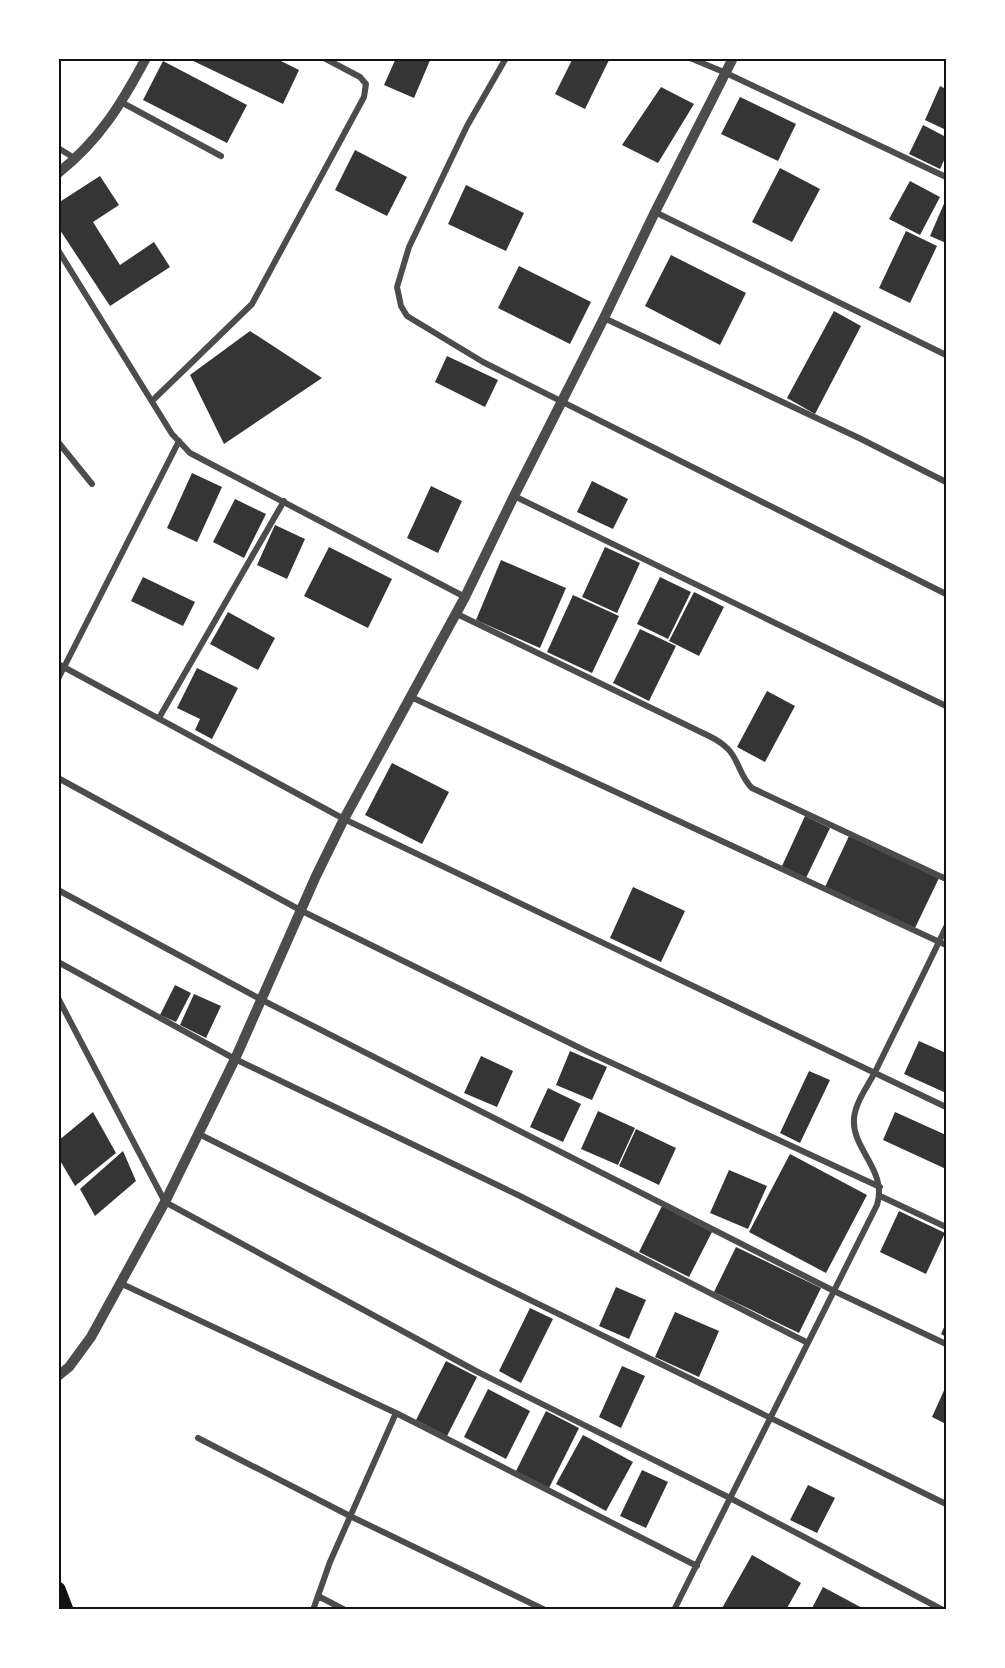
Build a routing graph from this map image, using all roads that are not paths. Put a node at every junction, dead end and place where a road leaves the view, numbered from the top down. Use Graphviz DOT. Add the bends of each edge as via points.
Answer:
graph roads {
  1 [pos="146,58"];
  2 [pos="324,58"];
  3 [pos="506,58"];
  4 [pos="690,58"];
  5 [pos="733,58"];
  6 [pos="726,73"];
  7 [pos="121,102"];
  8 [pos="58,148"];
  9 [pos="221,156"];
  10 [pos="76,159"];
  11 [pos="58,173"];
  12 [pos="946,177"];
  13 [pos="655,212"];
  14 [pos="58,250"];
  15 [pos="604,318"];
  16 [pos="946,355"];
  17 [pos="152,401"];
  18 [pos="563,401"];
  19 [pos="179,441"];
  20 [pos="58,442"];
  21 [pos="946,482"];
  22 [pos="92,484"];
  23 [pos="514,496"];
  24 [pos="284,501"];
  25 [pos="946,594"];
  26 [pos="465,597"];
  27 [pos="456,613"];
  28 [pos="62,666"];
  29 [pos="58,679"];
  30 [pos="411,697"];
  31 [pos="946,706"];
  32 [pos="159,718"];
  33 [pos="58,778"];
  34 [pos="344,819"];
  35 [pos="946,879"];
  36 [pos="58,890"];
  37 [pos="302,911"];
  38 [pos="946,927"];
  39 [pos="943,943"];
  40 [pos="58,962"];
  41 [pos="58,998"];
  42 [pos="262,1000"];
  43 [pos="235,1059"];
  44 [pos="875,1072"];
  45 [pos="946,1107"];
  46 [pos="199,1134"];
  47 [pos="880,1187"];
  48 [pos="880,1196"];
  49 [pos="165,1202"];
  50 [pos="946,1227"];
  51 [pos="120,1283"];
  52 [pos="834,1291"];
  53 [pos="808,1343"];
  54 [pos="946,1344"];
  55 [pos="58,1376"];
  56 [pos="396,1413"];
  57 [pos="771,1417"];
  58 [pos="198,1438"];
  59 [pos="730,1498"];
  60 [pos="946,1504"];
  61 [pos="350,1516"];
  62 [pos="697,1566"];
  63 [pos="58,1589"];
  64 [pos="318,1596"];
  65 [pos="66,1610"];
  66 [pos="313,1610"];
  67 [pos="345,1610"];
  68 [pos="545,1610"];
  69 [pos="674,1610"];
  70 [pos="943,1610"];
  1 -- 7 [label="street"];
  2 -- 17 [label="street" via="360,77 366,84 364,97 252,304"];
  3 -- 18 [label="street" via="467,126 409,247 397,286 398,297 407,316 483,362"];
  4 -- 6 [label="street"];
  5 -- 6 [label="street"];
  6 -- 12 [label="street"];
  6 -- 13 [label="street"];
  7 -- 9 [label="street"];
  7 -- 10 [label="street"];
  8 -- 10 [label="street"];
  10 -- 11 [label="street"];
  13 -- 15 [label="street"];
  13 -- 16 [label="street"];
  14 -- 17 [label="street"];
  15 -- 18 [label="street"];
  15 -- 21 [label="street"];
  17 -- 19 [label="street"];
  18 -- 23 [label="street"];
  18 -- 25 [label="street"];
  19 -- 24 [label="street" via="190,453"];
  19 -- 28 [label="street"];
  20 -- 22 [label="street"];
  23 -- 26 [label="street"];
  23 -- 31 [label="street"];
  24 -- 26 [label="street"];
  24 -- 32 [label="street"];
  26 -- 27 [label="street"];
  27 -- 30 [label="street"];
  27 -- 35 [label="street" via="711,737 728,748 752,788"];
  28 -- 29 [label="street"];
  28 -- 32 [label="street"];
  30 -- 34 [label="street"];
  30 -- 39 [label="street"];
  32 -- 34 [label="street"];
  33 -- 37 [label="street"];
  34 -- 37 [label="street"];
  34 -- 44 [label="street"];
  36 -- 42 [label="street"];
  37 -- 42 [label="street"];
  37 -- 47 [label="street" via="586,1052"];
  38 -- 39 [label="street"];
  39 -- 44 [label="street"];
  40 -- 43 [label="street"];
  41 -- 49 [label="street"];
  42 -- 43 [label="street"];
  42 -- 52 [label="street"];
  43 -- 46 [label="street"];
  43 -- 53 [label="street" via="520,1196"];
  44 -- 45 [label="street"];
  44 -- 47 [label="street" via="857,1104 853,1121"];
  46 -- 49 [label="street"];
  46 -- 57 [label="street"];
  47 -- 48 [label="street"];
  48 -- 50 [label="street"];
  48 -- 52 [label="street"];
  49 -- 51 [label="street"];
  49 -- 59 [label="street" via="476,1371"];
  51 -- 55 [label="street" via="86,1344"];
  51 -- 56 [label="street"];
  52 -- 53 [label="street"];
  52 -- 54 [label="street"];
  53 -- 57 [label="street"];
  56 -- 61 [label="street"];
  56 -- 62 [label="street"];
  57 -- 59 [label="street"];
  57 -- 60 [label="street"];
  58 -- 61 [label="street"];
  59 -- 62 [label="street"];
  59 -- 70 [label="street"];
  61 -- 64 [label="street"];
  61 -- 68 [label="street"];
  62 -- 69 [label="street"];
  63 -- 65 [label="main road"];
  64 -- 66 [label="street"];
  64 -- 67 [label="street"];
}
